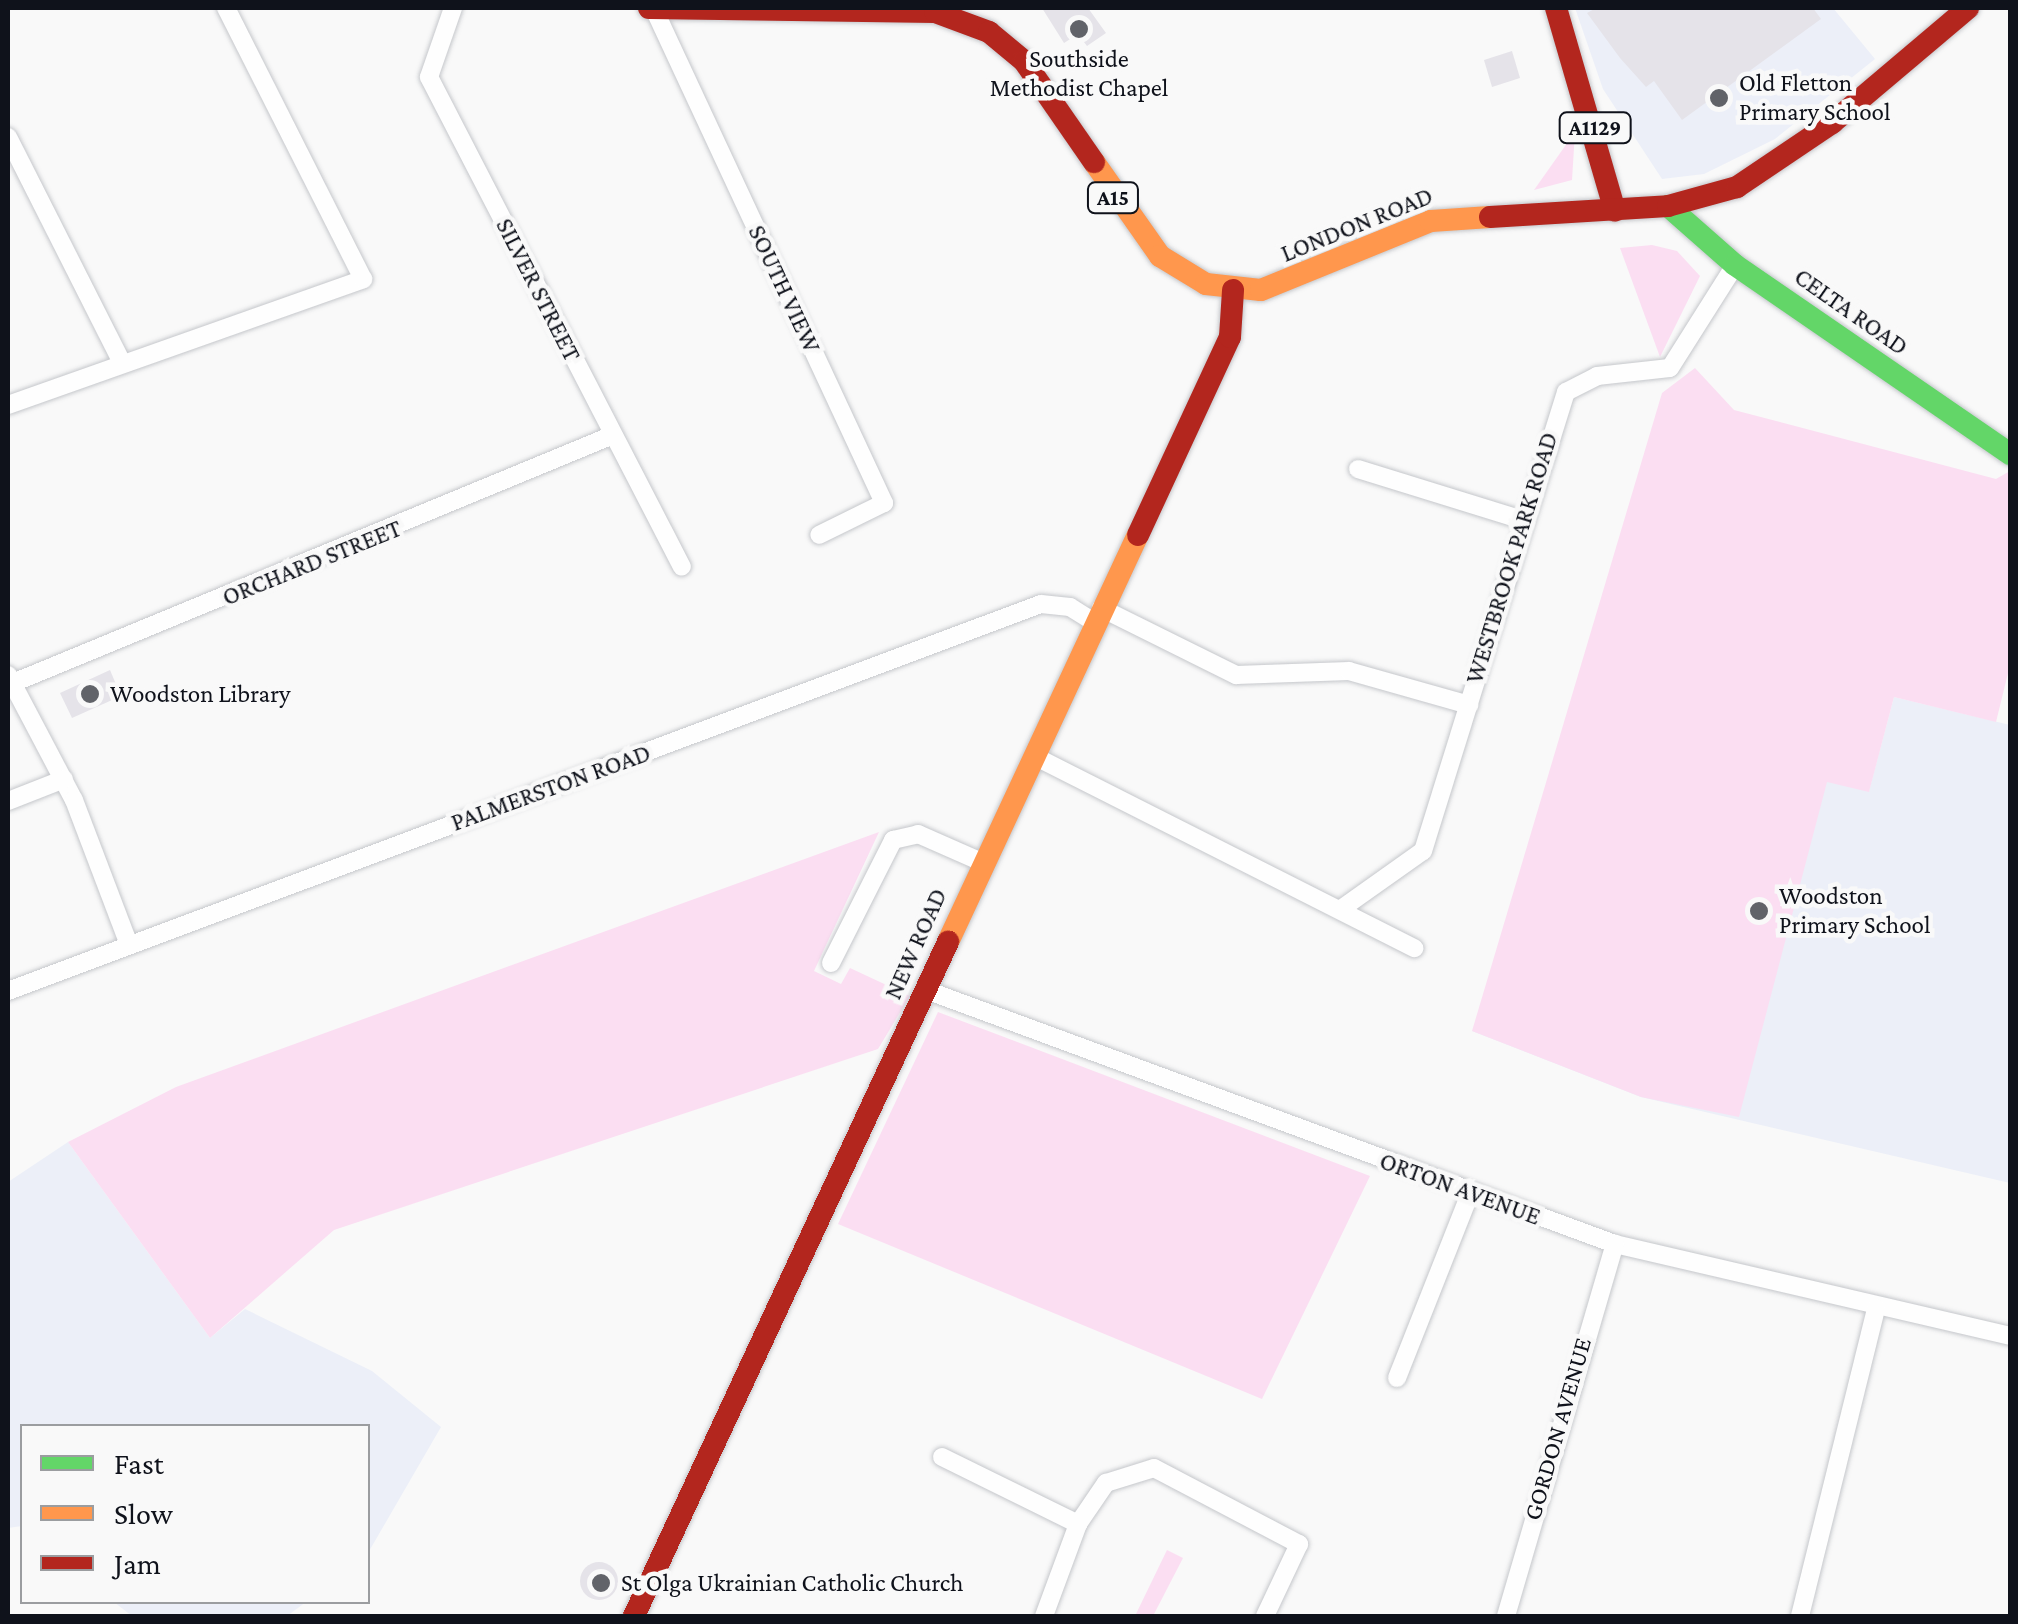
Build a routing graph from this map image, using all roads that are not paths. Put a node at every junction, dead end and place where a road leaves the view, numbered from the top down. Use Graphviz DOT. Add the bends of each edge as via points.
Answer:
graph roads {
  1 [pos="226,8"];
  2 [pos="453,8"];
  3 [pos="652,8"];
  4 [pos="812,8"];
  5 [pos="1556,8"];
  6 [pos="1968,8"];
  7 [pos="8,136"];
  8 [pos="1668,206"];
  9 [pos="1615,211"];
  10 [pos="1735,265"];
  11 [pos="1232,290"];
  12 [pos="122,363"];
  13 [pos="8,405"];
  14 [pos="613,435"];
  15 [pos="2010,454"];
  16 [pos="1358,469"];
  17 [pos="1523,520"];
  18 [pos="819,535"];
  19 [pos="682,567"];
  20 [pos="1098,615"];
  21 [pos="9,681"];
  22 [pos="1468,705"];
  23 [pos="1036,758"];
  24 [pos="64,779"];
  25 [pos="8,800"];
  26 [pos="984,863"];
  27 [pos="1341,909"];
  28 [pos="129,946"];
  29 [pos="1414,948"];
  30 [pos="831,963"];
  31 [pos="926,990"];
  32 [pos="8,992"];
  33 [pos="1470,1194"];
  34 [pos="1615,1244"];
  35 [pos="1876,1308"];
  36 [pos="2010,1336"];
  37 [pos="1397,1378"];
  38 [pos="942,1457"];
  39 [pos="1078,1524"];
  40 [pos="634,1616"];
  41 [pos="1044,1616"];
  42 [pos="1265,1616"];
  43 [pos="1506,1616"];
  44 [pos="1800,1616"];
  1 -- 12 [label="street" via="363,279"];
  2 -- 14 [label="street, SILVER STREET" via="429,77"];
  3 -- 4 [label="street, A15"];
  3 -- 18 [label="street, SOUTH VIEW" via="884,503"];
  4 -- 11 [label="street, A15" via="936,12 989,32 1024,61 1160,256"];
  5 -- 9 [label="street, A1129"];
  6 -- 8 [label="street, LONDON ROAD" via="1760,174"];
  7 -- 12 [label="street"];
  8 -- 9 [label="street, LONDON ROAD"];
  8 -- 10 [label="street, CELTA ROAD"];
  9 -- 11 [label="street, LONDON ROAD" via="1444,218 1290,283"];
  10 -- 15 [label="street, CELTA ROAD"];
  10 -- 17 [label="street, WESTBROOK PARK ROAD" via="1670,368 1598,376 1566,392"];
  11 -- 20 [label="street, NEW ROAD" via="1230,337"];
  12 -- 13 [label="street"];
  14 -- 19 [label="street, SILVER STREET"];
  14 -- 21 [label="street, ORCHARD STREET"];
  16 -- 17 [label="street"];
  17 -- 22 [label="street, WESTBROOK PARK ROAD"];
  20 -- 22 [label="street, PALMERSTON ROAD" via="1236,674 1349,671"];
  20 -- 23 [label="street, NEW ROAD"];
  20 -- 28 [label="street, PALMERSTON ROAD" via="1040,604"];
  21 -- 24 [label="street"];
  22 -- 27 [label="street, WESTBROOK PARK ROAD" via="1424,851"];
  23 -- 26 [label="street, NEW ROAD"];
  23 -- 27 [label="street"];
  24 -- 25 [label="street"];
  24 -- 28 [label="street"];
  26 -- 30 [label="street" via="918,834 893,840"];
  26 -- 31 [label="street, NEW ROAD"];
  27 -- 29 [label="street"];
  28 -- 32 [label="street, PALMERSTON ROAD"];
  31 -- 33 [label="street, ORTON AVENUE"];
  31 -- 40 [label="street, NEW ROAD"];
  33 -- 34 [label="street, ORTON AVENUE"];
  33 -- 37 [label="street"];
  34 -- 35 [label="street, ORTON AVENUE"];
  34 -- 43 [label="street, GORDON AVENUE"];
  35 -- 36 [label="street, ORTON AVENUE"];
  35 -- 44 [label="street"];
  38 -- 39 [label="street"];
  39 -- 41 [label="street"];
  39 -- 42 [label="street" via="1106,1483 1154,1468 1300,1544"];
}
